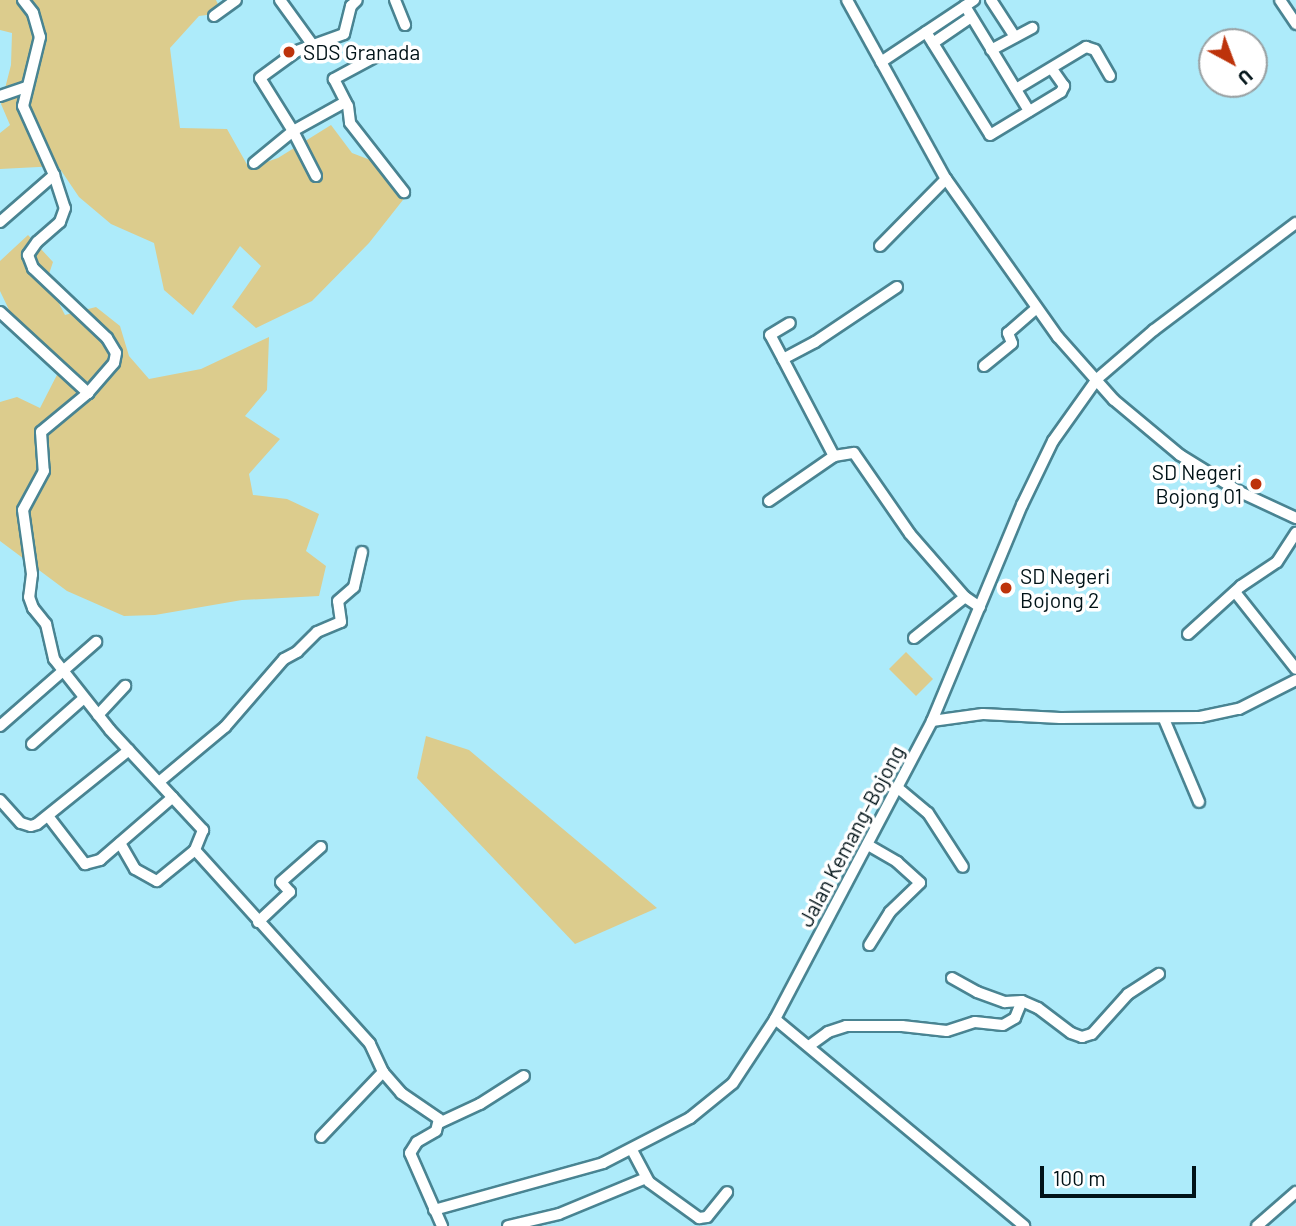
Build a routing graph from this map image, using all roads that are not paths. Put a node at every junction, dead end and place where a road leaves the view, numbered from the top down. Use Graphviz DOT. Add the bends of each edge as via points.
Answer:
graph roads {
  1 [pos="23,0"];
  2 [pos="236,0"];
  3 [pos="280,0"];
  4 [pos="357,0"];
  5 [pos="395,0"];
  6 [pos="847,0"];
  7 [pos="991,0"];
  8 [pos="1280,0"];
  9 [pos="969,3"];
  10 [pos="214,16"];
  11 [pos="971,17"];
  12 [pos="1296,24"];
  13 [pos="405,26"];
  14 [pos="1032,28"];
  15 [pos="926,32"];
  16 [pos="1015,37"];
  17 [pos="933,43"];
  18 [pos="312,44"];
  19 [pos="991,50"];
  20 [pos="382,53"];
  21 [pos="881,61"];
  22 [pos="1052,69"];
  23 [pos="1110,76"];
  24 [pos="26,87"];
  25 [pos="1016,89"];
  26 [pos="0,96"];
  27 [pos="345,102"];
  28 [pos="1029,111"];
  29 [pos="293,131"];
  30 [pos="254,163"];
  31 [pos="54,175"];
  32 [pos="316,176"];
  33 [pos="946,178"];
  34 [pos="404,192"];
  35 [pos="1,219"];
  36 [pos="1296,223"];
  37 [pos="880,246"];
  38 [pos="897,287"];
  39 [pos="1037,307"];
  40 [pos="0,312"];
  41 [pos="790,323"];
  42 [pos="783,359"];
  43 [pos="984,366"];
  44 [pos="1097,379"];
  45 [pos="88,393"];
  46 [pos="834,456"];
  47 [pos="769,500"];
  48 [pos="1296,518"];
  49 [pos="1296,533"];
  50 [pos="362,552"];
  51 [pos="1236,592"];
  52 [pos="965,597"];
  53 [pos="979,607"];
  54 [pos="1188,634"];
  55 [pos="914,638"];
  56 [pos="96,642"];
  57 [pos="1296,669"];
  58 [pos="62,673"];
  59 [pos="1295,682"];
  60 [pos="125,686"];
  61 [pos="84,698"];
  62 [pos="98,715"];
  63 [pos="1164,719"];
  64 [pos="2,720"];
  65 [pos="932,721"];
  66 [pos="32,744"];
  67 [pos="129,750"];
  68 [pos="159,782"];
  69 [pos="898,788"];
  70 [pos="173,797"];
  71 [pos="0,800"];
  72 [pos="1199,802"];
  73 [pos="48,816"];
  74 [pos="120,843"];
  75 [pos="868,845"];
  76 [pos="321,847"];
  77 [pos="195,850"];
  78 [pos="962,867"];
  79 [pos="258,922"];
  80 [pos="869,945"];
  81 [pos="1159,974"];
  82 [pos="951,978"];
  83 [pos="1022,1001"];
  84 [pos="775,1019"];
  85 [pos="809,1046"];
  86 [pos="383,1072"];
  87 [pos="524,1076"];
  88 [pos="439,1124"];
  89 [pos="321,1137"];
  90 [pos="632,1150"];
  91 [pos="646,1178"];
  92 [pos="727,1192"];
  93 [pos="1296,1192"];
  94 [pos="434,1210"];
  95 [pos="442,1226"];
  96 [pos="508,1226"];
  97 [pos="1024,1226"];
  98 [pos="1256,1226"];
  1 -- 24 [label="street" via="33,13 40,37"];
  2 -- 10 [label="street"];
  3 -- 18 [label="street"];
  4 -- 18 [label="street" via="344,34"];
  5 -- 13 [label="street"];
  6 -- 21 [label="street"];
  7 -- 16 [label="street"];
  8 -- 12 [label="street"];
  9 -- 11 [label="street"];
  9 -- 15 [label="street"];
  11 -- 17 [label="street"];
  11 -- 19 [label="street"];
  14 -- 16 [label="street"];
  15 -- 17 [label="street"];
  15 -- 21 [label="street"];
  16 -- 19 [label="street"];
  17 -- 28 [label="street" via="987,134"];
  18 -- 29 [label="street" via="260,78"];
  19 -- 25 [label="street"];
  20 -- 27 [label="street" via="334,77"];
  21 -- 33 [label="street"];
  22 -- 23 [label="street" via="1091,47"];
  22 -- 25 [label="street"];
  22 -- 28 [label="street" via="1063,90"];
  24 -- 26 [label="street"];
  24 -- 31 [label="street" via="23,106"];
  25 -- 28 [label="street"];
  27 -- 29 [label="street"];
  27 -- 34 [label="street" via="350,123"];
  29 -- 30 [label="street"];
  29 -- 32 [label="street"];
  31 -- 35 [label="street"];
  31 -- 45 [label="street" via="64,200 64,216 28,255 33,268 107,338 116,353 114,363"];
  33 -- 37 [label="street"];
  33 -- 39 [label="street"];
  36 -- 44 [label="street, Jalan Kemang–Bojong"];
  38 -- 42 [label="street"];
  39 -- 43 [label="street" via="1008,333 1012,343"];
  39 -- 44 [label="street"];
  40 -- 45 [label="street"];
  41 -- 42 [label="street" via="770,335"];
  42 -- 46 [label="street"];
  44 -- 48 [label="street" via="1114,400 1199,469"];
  44 -- 53 [label="street, Jalan Kemang–Bojong" via="1047,452"];
  45 -- 58 [label="street" via="41,432 44,471 23,510 32,575 29,597 46,624 47,642"];
  46 -- 47 [label="street"];
  46 -- 52 [label="street" via="854,454 910,534"];
  49 -- 51 [label="street" via="1277,562"];
  50 -- 68 [label="street" via="355,585 338,601 341,622 313,635 284,659 225,727"];
  51 -- 54 [label="street"];
  51 -- 57 [label="street"];
  52 -- 53 [label="street"];
  52 -- 55 [label="street"];
  53 -- 65 [label="street, Jalan Kemang–Bojong"];
  56 -- 58 [label="street"];
  58 -- 61 [label="street"];
  58 -- 64 [label="street"];
  59 -- 63 [label="street" via="1239,709"];
  60 -- 62 [label="street"];
  61 -- 62 [label="street"];
  61 -- 66 [label="street"];
  62 -- 67 [label="street"];
  63 -- 65 [label="street" via="983,714"];
  63 -- 72 [label="street"];
  65 -- 69 [label="street, Jalan Kemang–Bojong"];
  67 -- 68 [label="street"];
  67 -- 73 [label="street"];
  68 -- 70 [label="street"];
  69 -- 75 [label="street, Jalan Kemang–Bojong"];
  69 -- 78 [label="street" via="928,813"];
  70 -- 74 [label="street"];
  70 -- 77 [label="street" via="203,830"];
  71 -- 73 [label="street" via="26,826"];
  73 -- 74 [label="street" via="85,864 100,860"];
  74 -- 77 [label="street" via="135,869 157,881"];
  75 -- 80 [label="street" via="920,883 890,912"];
  75 -- 84 [label="street, Jalan Kemang–Bojong"];
  76 -- 79 [label="street" via="281,883 290,892"];
  77 -- 79 [label="street"];
  79 -- 86 [label="street" via="370,1044"];
  81 -- 83 [label="street" via="1128,994 1092,1034 1082,1037"];
  82 -- 83 [label="street" via="1005,1002"];
  83 -- 85 [label="street" via="1015,1018 1003,1025 975,1022 947,1031 846,1026"];
  84 -- 85 [label="street"];
  84 -- 90 [label="street, Jalan Kemang–Bojong" via="733,1083 718,1097"];
  85 -- 97 [label="street"];
  86 -- 88 [label="street" via="401,1093 436,1115"];
  86 -- 89 [label="street"];
  87 -- 88 [label="street"];
  88 -- 94 [label="street" via="410,1153"];
  90 -- 91 [label="street"];
  90 -- 94 [label="street, Jalan Kemang–Bojong" via="603,1163"];
  91 -- 92 [label="street" via="702,1219"];
  91 -- 96 [label="street" via="559,1214"];
  93 -- 98 [label="street"];
  94 -- 95 [label="street"];
}
